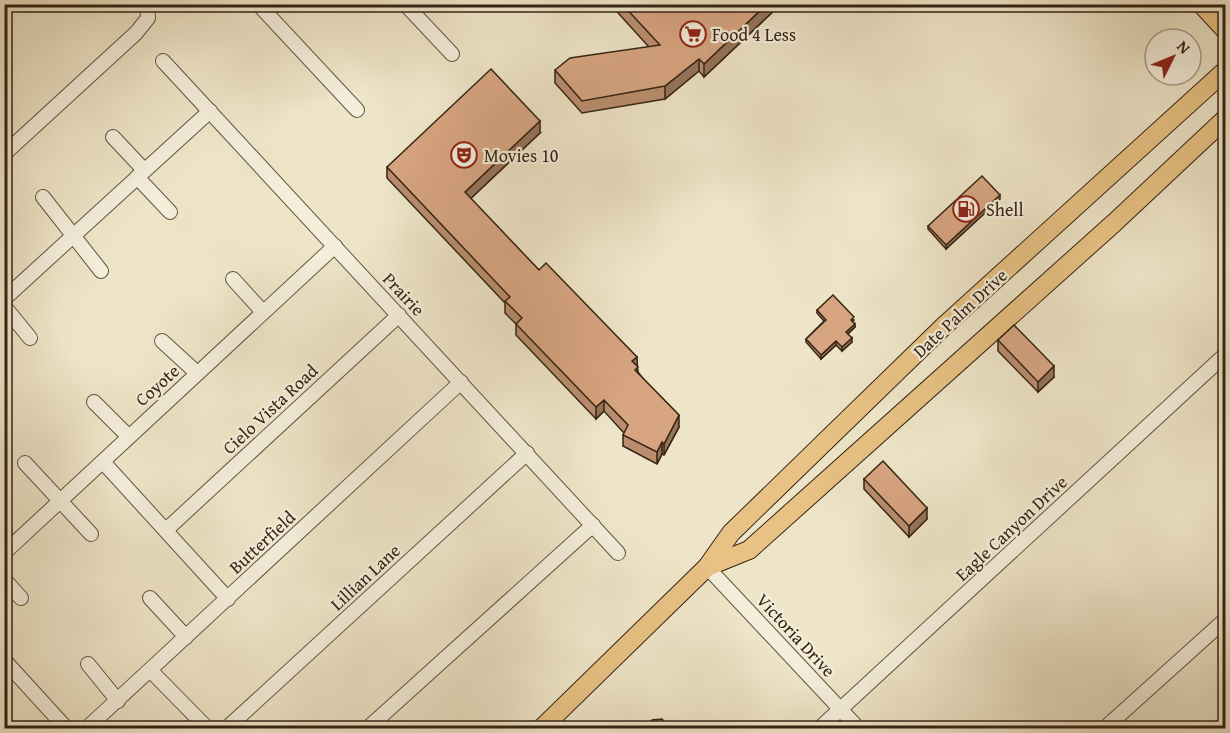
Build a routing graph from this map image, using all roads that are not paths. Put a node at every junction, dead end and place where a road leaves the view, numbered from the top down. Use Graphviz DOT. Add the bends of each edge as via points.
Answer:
graph roads {
  1 [pos="147,4"];
  2 [pos="1201,4"];
  3 [pos="265,7"];
  4 [pos="414,8"];
  5 [pos="1226,31"];
  6 [pos="452,54"];
  7 [pos="163,61"];
  8 [pos="1226,70"];
  9 [pos="357,110"];
  10 [pos="210,111"];
  11 [pos="1226,118"];
  12 [pos="113,136"];
  13 [pos="4,154"];
  14 [pos="141,173"];
  15 [pos="43,196"];
  16 [pos="170,212"];
  17 [pos="73,234"];
  18 [pos="335,246"];
  19 [pos="101,271"];
  20 [pos="233,279"];
  21 [pos="5,299"];
  22 [pos="262,311"];
  23 [pos="399,315"];
  24 [pos="30,338"];
  25 [pos="162,341"];
  26 [pos="1226,354"];
  27 [pos="197,373"];
  28 [pos="461,382"];
  29 [pos="94,402"];
  30 [pos="128,436"];
  31 [pos="527,453"];
  32 [pos="103,462"];
  33 [pos="25,463"];
  34 [pos="61,502"];
  35 [pos="593,525"];
  36 [pos="166,530"];
  37 [pos="91,534"];
  38 [pos="4,553"];
  39 [pos="618,553"];
  40 [pos="707,567"];
  41 [pos="4,579"];
  42 [pos="21,598"];
  43 [pos="150,598"];
  44 [pos="228,599"];
  45 [pos="1226,619"];
  46 [pos="186,637"];
  47 [pos="4,660"];
  48 [pos="88,664"];
  49 [pos="151,671"];
  50 [pos="118,701"];
  51 [pos="840,710"];
  52 [pos="66,729"];
  53 [pos="87,729"];
  54 [pos="207,729"];
  55 [pos="227,729"];
  56 [pos="369,729"];
  57 [pos="542,729"];
  58 [pos="820,729"];
  59 [pos="858,729"];
  60 [pos="1106,729"];
  1 -- 13 [label="street" via="148,18 136,33"];
  2 -- 5 [label="main road"];
  3 -- 9 [label="street"];
  4 -- 6 [label="street"];
  7 -- 10 [label="street, Prairie"];
  8 -- 40 [label="main road, Date Palm Drive" via="944,326 731,533"];
  10 -- 14 [label="street"];
  10 -- 18 [label="street, Prairie"];
  11 -- 40 [label="main road, Date Palm Drive" via="749,550"];
  12 -- 14 [label="street"];
  14 -- 16 [label="street"];
  14 -- 17 [label="street"];
  15 -- 17 [label="street"];
  17 -- 19 [label="street"];
  17 -- 21 [label="street"];
  18 -- 22 [label="street, Coyote"];
  18 -- 23 [label="street, Prairie"];
  20 -- 22 [label="street"];
  21 -- 24 [label="street"];
  22 -- 27 [label="street, Coyote"];
  23 -- 28 [label="street, Prairie"];
  23 -- 36 [label="street, Cielo Vista Road"];
  25 -- 27 [label="street"];
  26 -- 51 [label="street, Eagle Canyon Drive"];
  27 -- 30 [label="street, Coyote"];
  28 -- 31 [label="street, Prairie"];
  28 -- 44 [label="street, Butterfield"];
  29 -- 30 [label="street"];
  30 -- 32 [label="street, Coyote"];
  31 -- 35 [label="street, Prairie"];
  31 -- 55 [label="street, Lillian Lane"];
  32 -- 34 [label="street, Coyote"];
  32 -- 36 [label="street"];
  33 -- 34 [label="street"];
  34 -- 37 [label="street"];
  34 -- 38 [label="street, Coyote"];
  35 -- 39 [label="street, Prairie"];
  35 -- 56 [label="street"];
  36 -- 44 [label="street"];
  40 -- 51 [label="street, Victoria Drive"];
  40 -- 57 [label="main road, Date Palm Drive"];
  41 -- 42 [label="street"];
  43 -- 46 [label="street"];
  44 -- 46 [label="street, Butterfield"];
  45 -- 60 [label="street"];
  46 -- 49 [label="street, Butterfield"];
  47 -- 52 [label="street"];
  48 -- 50 [label="street"];
  49 -- 50 [label="street, Butterfield"];
  49 -- 54 [label="street"];
  50 -- 53 [label="street, Butterfield"];
  51 -- 58 [label="street, Eagle Canyon Drive"];
  51 -- 59 [label="street, Victoria Drive"];
}
